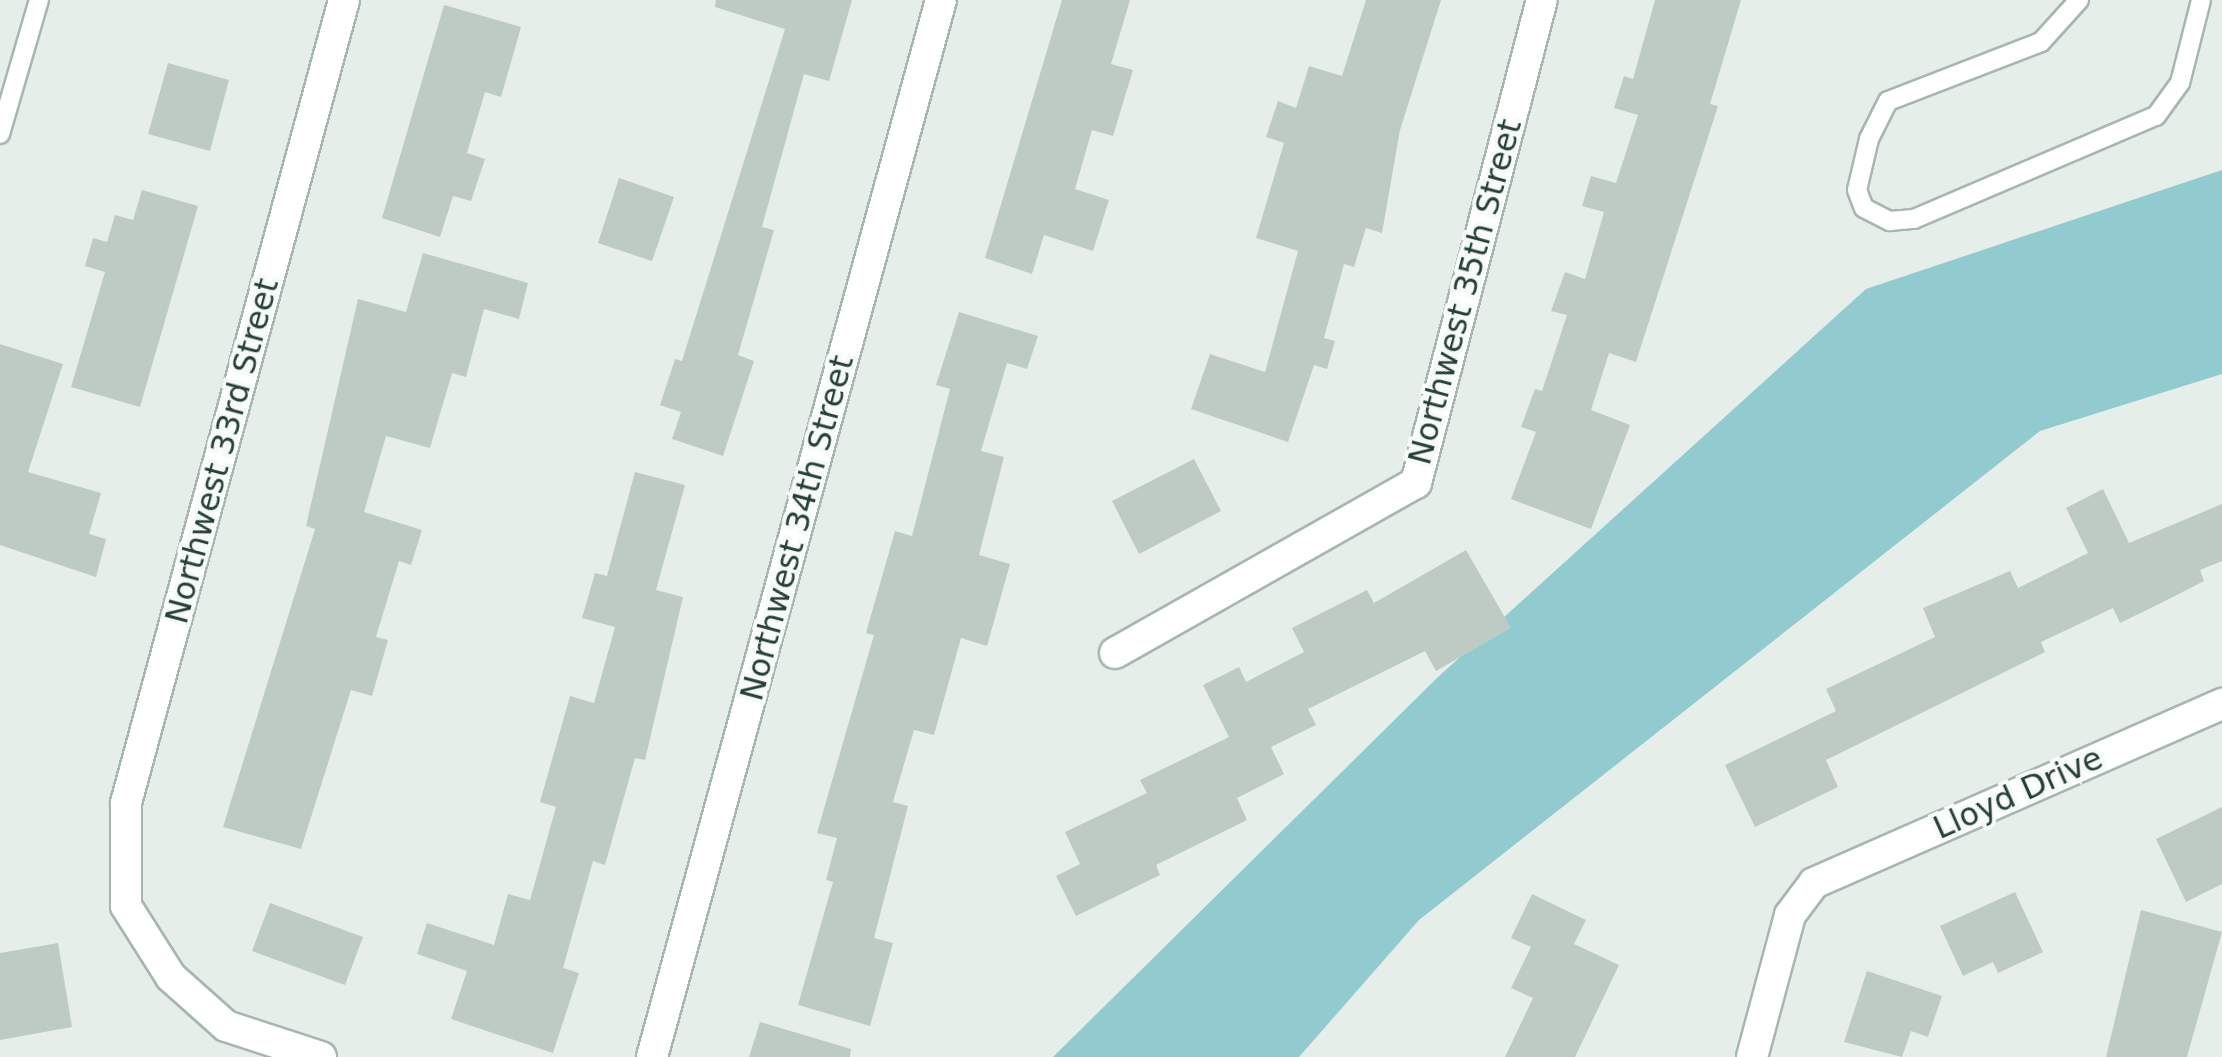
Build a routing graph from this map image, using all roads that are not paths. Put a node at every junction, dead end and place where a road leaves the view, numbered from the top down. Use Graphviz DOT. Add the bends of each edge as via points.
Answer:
graph roads {
  1 [pos="39,0"];
  2 [pos="344,0"];
  3 [pos="941,0"];
  4 [pos="1542,0"];
  5 [pos="2079,0"];
  6 [pos="2202,0"];
  7 [pos="0,134"];
  8 [pos="1115,653"];
  9 [pos="2222,704"];
  10 [pos="321,1057"];
  11 [pos="652,1057"];
  12 [pos="1752,1057"];
  1 -- 7 [label="lane"];
  2 -- 10 [label="street, Northwest 33rd Street" via="126,803 126,906 171,977 226,1026"];
  3 -- 11 [label="street, Northwest 34th Street"];
  4 -- 8 [label="street, Northwest 35th Street" via="1416,483"];
  5 -- 6 [label="lane" via="2041,42 1888,100 1869,138 1856,190 1864,208 1890,221 1914,219 2156,116 2180,83"];
  9 -- 12 [label="street, Lloyd Drive" via="1814,883 1790,915"];
}
